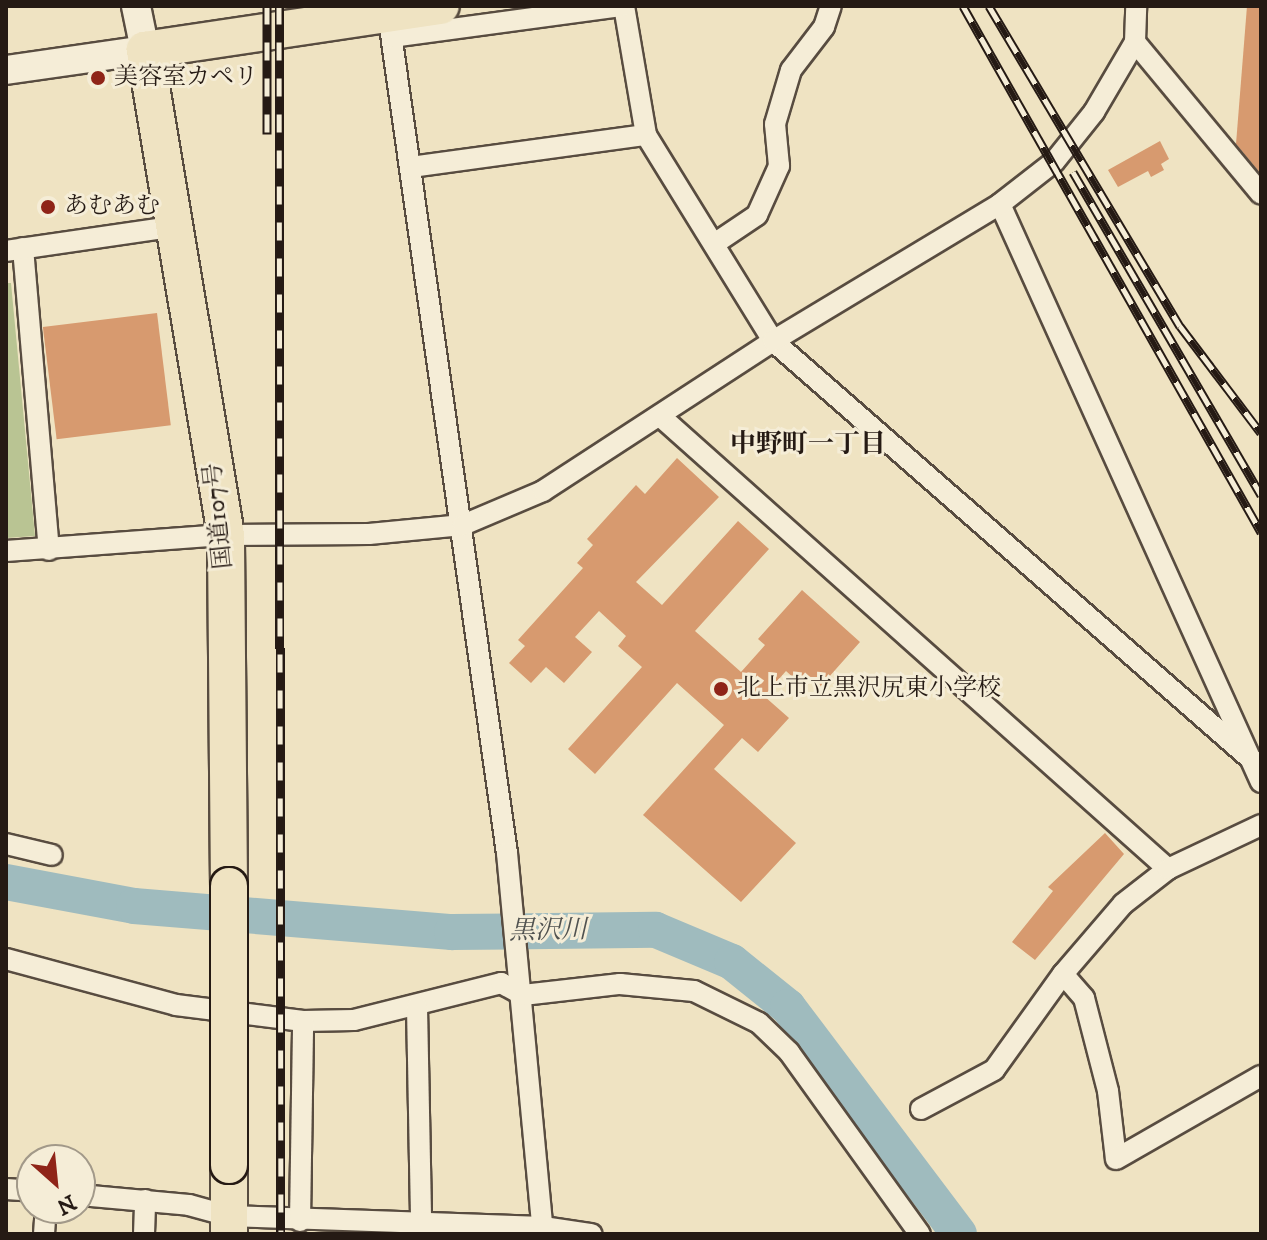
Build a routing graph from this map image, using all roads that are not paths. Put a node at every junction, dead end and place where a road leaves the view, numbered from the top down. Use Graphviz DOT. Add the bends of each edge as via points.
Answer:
graph roads {
  1 [pos="136,6"];
  2 [pos="441,6"];
  3 [pos="623,6"];
  4 [pos="831,6"];
  5 [pos="1136,6"];
  6 [pos="390,25"];
  7 [pos="1135,42"];
  8 [pos="145,50"];
  9 [pos="6,70"];
  10 [pos="646,135"];
  11 [pos="411,167"];
  12 [pos="1261,194"];
  13 [pos="1000,204"];
  14 [pos="177,226"];
  15 [pos="714,244"];
  16 [pos="14,249"];
  17 [pos="773,341"];
  18 [pos="660,416"];
  19 [pos="463,525"];
  20 [pos="226,535"];
  21 [pos="49,550"];
  22 [pos="6,551"];
  23 [pos="1252,760"];
  24 [pos="1261,782"];
  25 [pos="1261,825"];
  26 [pos="6,844"];
  27 [pos="52,855"];
  28 [pos="1168,869"];
  29 [pos="6,959"];
  30 [pos="1063,974"];
  31 [pos="522,986"];
  32 [pos="417,1007"];
  33 [pos="303,1021"];
  34 [pos="1261,1076"];
  35 [pos="921,1109"];
  36 [pos="96,1196"];
  37 [pos="145,1200"];
  38 [pos="300,1221"];
  39 [pos="421,1222"];
  40 [pos="229,1225"];
  41 [pos="543,1231"];
  42 [pos="911,1231"];
  43 [pos="144,1234"];
  44 [pos="591,1234"];
  1 -- 8 [label="street"];
  2 -- 6 [label="highway"];
  3 -- 6 [label="street"];
  3 -- 10 [label="street"];
  4 -- 15 [label="street" via="824,27 791,70 775,124 779,166 757,215"];
  5 -- 7 [label="street"];
  6 -- 8 [label="highway"];
  6 -- 11 [label="street"];
  7 -- 12 [label="street"];
  7 -- 13 [label="street" via="1069,145"];
  8 -- 9 [label="street"];
  8 -- 14 [label="highway, 国道107号"];
  10 -- 11 [label="street"];
  10 -- 15 [label="street"];
  11 -- 19 [label="street"];
  13 -- 17 [label="street"];
  13 -- 23 [label="street"];
  14 -- 16 [label="street"];
  14 -- 20 [label="highway, 国道107号"];
  15 -- 17 [label="street"];
  16 -- 21 [label="street"];
  17 -- 18 [label="street"];
  17 -- 23 [label="street"];
  18 -- 19 [label="street" via="543,491"];
  18 -- 28 [label="street"];
  19 -- 20 [label="street" via="369,534"];
  19 -- 31 [label="street"];
  20 -- 21 [label="street"];
  20 -- 40 [label="highway, 国道107号, bridge"];
  21 -- 22 [label="street"];
  23 -- 24 [label="street"];
  25 -- 28 [label="street"];
  26 -- 27 [label="street"];
  28 -- 30 [label="street" via="1123,904"];
  29 -- 33 [label="street" via="176,1005"];
  30 -- 34 [label="street" via="1084,998 1108,1091 1116,1159"];
  30 -- 35 [label="street" via="994,1070"];
  31 -- 32 [label="street" via="501,983"];
  31 -- 41 [label="street"];
  31 -- 42 [label="street" via="620,984 694,991 759,1023 789,1052"];
  32 -- 33 [label="street" via="354,1020"];
  32 -- 39 [label="street"];
  33 -- 38 [label="street"];
  36 -- 37 [label="street"];
  37 -- 40 [label="street"];
  37 -- 43 [label="street"];
  38 -- 39 [label="street"];
  38 -- 40 [label="street"];
  39 -- 41 [label="street"];
  41 -- 44 [label="street"];
}
